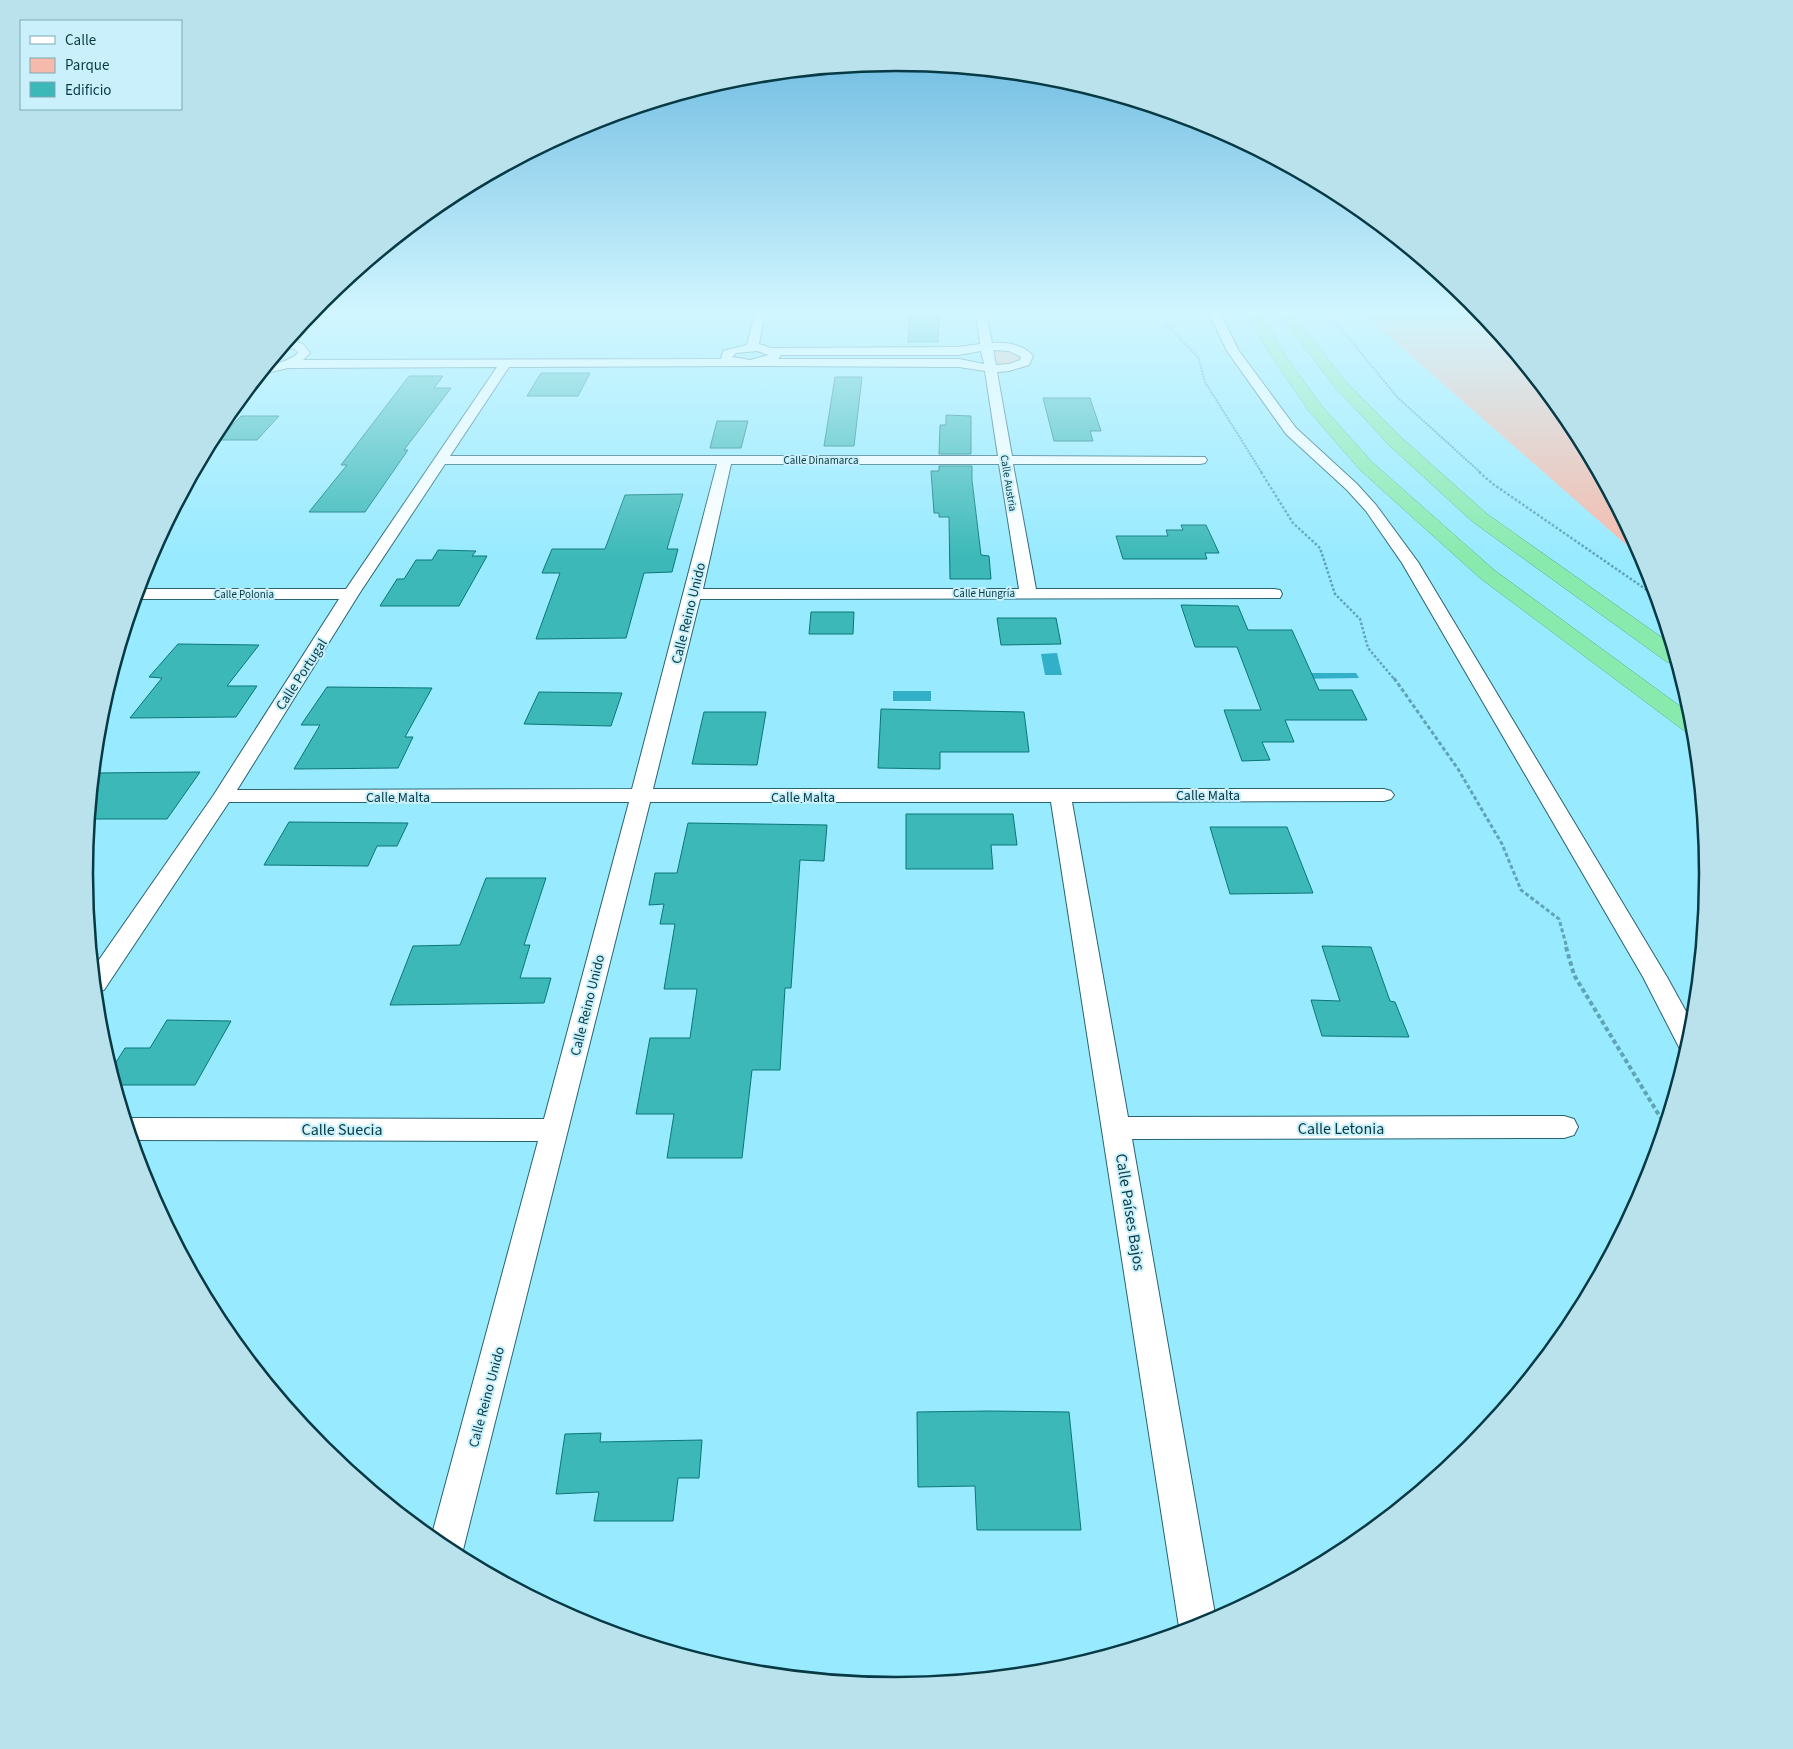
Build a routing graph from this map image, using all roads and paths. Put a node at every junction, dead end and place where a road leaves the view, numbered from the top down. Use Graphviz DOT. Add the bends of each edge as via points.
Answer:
graph roads {
  1 [pos="485,395"];
  2 [pos="994,395"];
  3 [pos="1212,395"];
  4 [pos="1265,395"];
  5 [pos="1305,395"];
  6 [pos="1350,395"];
  7 [pos="1395,395"];
  8 [pos="442,460"];
  9 [pos="725,460"];
  10 [pos="1005,460"];
  11 [pos="1200,460"];
  12 [pos="1487,574"];
  13 [pos="1648,591"];
  14 [pos="1028,593"];
  15 [pos="144,594"];
  16 [pos="351,594"];
  17 [pos="693,594"];
  18 [pos="1274,594"];
  19 [pos="1667,652"];
  20 [pos="1684,720"];
  21 [pos="1687,736"];
  22 [pos="1384,794"];
  23 [pos="223,796"];
  24 [pos="1061,796"];
  25 [pos="640,797"];
  26 [pos="100,977"];
  27 [pos="1684,1032"];
  28 [pos="1661,1119"];
  29 [pos="1564,1127"];
  30 [pos="1117,1128"];
  31 [pos="135,1129"];
  32 [pos="555,1130"];
  33 [pos="448,1541"];
  34 [pos="1197,1620"];
  1 -- 8 [label="street, Calle Portugal"];
  2 -- 10 [label="street, Calle Austria"];
  3 -- 28 [label="path" via="1293,524 1320,548 1335,594 1360,619 1368,648 1392,676 1458,769 1502,844 1521,890 1559,919 1574,976"];
  4 -- 27 [label="street" via="1292,431 1371,508 1410,562 1655,977"];
  5 -- 12 [label="highway" via="1366,466"];
  6 -- 19 [label="highway" via="1397,443 1480,518"];
  7 -- 13 [label="path" via="1493,484"];
  8 -- 9 [label="street, Calle Dinamarca"];
  8 -- 16 [label="street, Calle Portugal"];
  9 -- 10 [label="street, Calle Dinamarca"];
  9 -- 17 [label="street, Calle Reino Unido"];
  10 -- 11 [label="street, Calle Dinamarca"];
  10 -- 14 [label="street, Calle Austria"];
  12 -- 20 [label="highway"];
  12 -- 21 [label="highway"];
  14 -- 17 [label="street, Calle Hungría"];
  14 -- 18 [label="street, Calle Hungría"];
  15 -- 16 [label="street, Calle Polonia"];
  16 -- 23 [label="street, Calle Portugal"];
  17 -- 25 [label="street, Calle Reino Unido"];
  22 -- 24 [label="street, Calle Malta"];
  23 -- 25 [label="street, Calle Malta"];
  23 -- 26 [label="street, Calle Portugal"];
  24 -- 25 [label="street, Calle Malta"];
  24 -- 30 [label="street, Calle Países Bajos"];
  25 -- 32 [label="street, Calle Reino Unido"];
  29 -- 30 [label="street, Calle Letonia"];
  30 -- 34 [label="street, Calle Países Bajos"];
  31 -- 32 [label="street, Calle Suecia"];
  32 -- 33 [label="street, Calle Reino Unido"];
}
